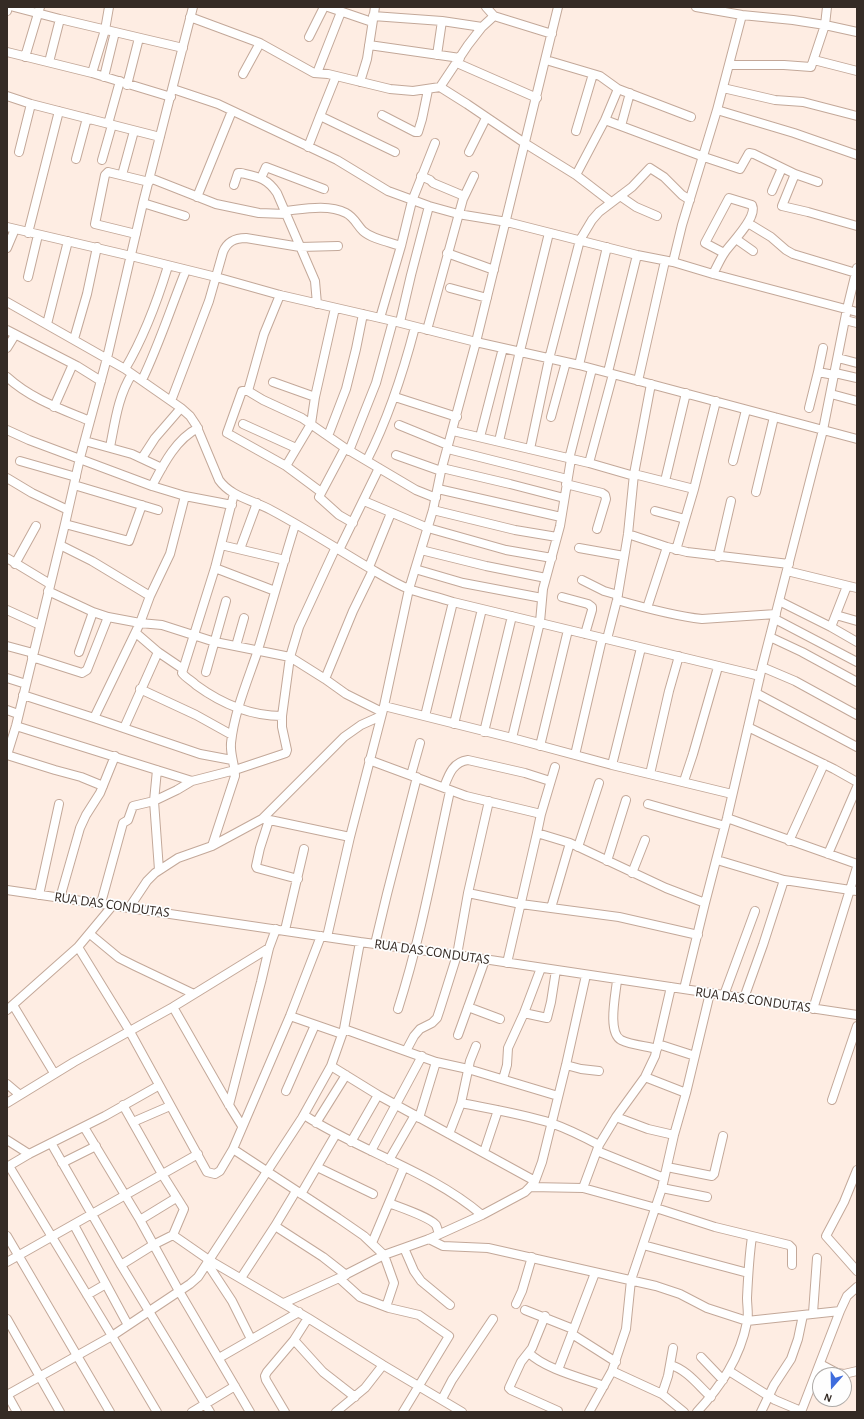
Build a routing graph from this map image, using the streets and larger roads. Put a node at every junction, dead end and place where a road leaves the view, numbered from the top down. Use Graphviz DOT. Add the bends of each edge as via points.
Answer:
graph roads {
  1 [pos="8,7"];
  2 [pos="14,7"];
  3 [pos="109,7"];
  4 [pos="193,7"];
  5 [pos="324,7"];
  6 [pos="328,7"];
  7 [pos="375,7"];
  8 [pos="486,7"];
  9 [pos="558,7"];
  10 [pos="696,7"];
  11 [pos="827,7"];
  12 [pos="39,10"];
  13 [pos="7,11"];
  14 [pos="340,12"];
  15 [pos="742,15"];
  16 [pos="494,16"];
  17 [pos="190,17"];
  18 [pos="373,19"];
  19 [pos="60,20"];
  20 [pos="442,21"];
  21 [pos="825,24"];
  22 [pos="482,28"];
  23 [pos="105,30"];
  24 [pos="115,32"];
  25 [pos="857,32"];
  26 [pos="552,34"];
  27 [pos="309,37"];
  28 [pos="139,38"];
  29 [pos="260,43"];
  30 [pos="369,45"];
  31 [pos="183,48"];
  32 [pos="7,52"];
  33 [pos="437,55"];
  34 [pos="25,57"];
  35 [pos="458,60"];
  36 [pos="546,60"];
  37 [pos="814,60"];
  38 [pos="49,62"];
  39 [pos="729,65"];
  40 [pos="857,71"];
  41 [pos="92,73"];
  42 [pos="317,73"];
  43 [pos="243,74"];
  44 [pos="593,74"];
  45 [pos="336,76"];
  46 [pos="104,77"];
  47 [pos="360,82"];
  48 [pos="123,83"];
  49 [pos="440,87"];
  50 [pos="618,88"];
  51 [pos="723,88"];
  52 [pos="428,90"];
  53 [pos="172,93"];
  54 [pos="630,93"];
  55 [pos="7,96"];
  56 [pos="537,98"];
  57 [pos="31,104"];
  58 [pos="717,110"];
  59 [pos="59,111"];
  60 [pos="232,111"];
  61 [pos="382,115"];
  62 [pos="320,116"];
  63 [pos="857,116"];
  64 [pos="691,117"];
  65 [pos="87,118"];
  66 [pos="486,118"];
  67 [pos="605,120"];
  68 [pos="110,124"];
  69 [pos="621,126"];
  70 [pos="134,131"];
  71 [pos="576,131"];
  72 [pos="160,137"];
  73 [pos="435,143"];
  74 [pos="526,144"];
  75 [pos="308,147"];
  76 [pos="19,152"];
  77 [pos="394,152"];
  78 [pos="469,152"];
  79 [pos="857,155"];
  80 [pos="704,157"];
  81 [pos="76,159"];
  82 [pos="102,160"];
  83 [pos="782,168"];
  84 [pos="795,174"];
  85 [pos="122,175"];
  86 [pos="576,175"];
  87 [pos="421,176"];
  88 [pos="474,176"];
  89 [pos="261,178"];
  90 [pos="149,180"];
  91 [pos="818,182"];
  92 [pos="234,185"];
  93 [pos="324,189"];
  94 [pos="772,191"];
  95 [pos="464,196"];
  96 [pos="620,196"];
  97 [pos="197,197"];
  98 [pos="690,200"];
  99 [pos="412,201"];
  100 [pos="611,202"];
  101 [pos="143,203"];
  102 [pos="429,206"];
  103 [pos="285,212"];
  104 [pos="458,214"];
  105 [pos="185,216"];
  106 [pos="657,216"];
  107 [pos="507,222"];
  108 [pos="748,222"];
  109 [pos="857,226"];
  110 [pos="11,228"];
  111 [pos="28,232"];
  112 [pos="549,233"];
  113 [pos="136,234"];
  114 [pos="38,235"];
  115 [pos="736,239"];
  116 [pos="580,240"];
  117 [pos="68,241"];
  118 [pos="338,246"];
  119 [pos="401,246"];
  120 [pos="97,247"];
  121 [pos="300,247"];
  122 [pos="607,247"];
  123 [pos="7,248"];
  124 [pos="753,251"];
  125 [pos="447,253"];
  126 [pos="724,253"];
  127 [pos="637,255"];
  128 [pos="131,256"];
  129 [pos="669,261"];
  130 [pos="168,266"];
  131 [pos="186,270"];
  132 [pos="494,270"];
  133 [pos="713,274"];
  134 [pos="856,275"];
  135 [pos="28,277"];
  136 [pos="216,277"];
  137 [pos="450,288"];
  138 [pos="280,295"];
  139 [pos="486,298"];
  140 [pos="7,302"];
  141 [pos="317,304"];
  142 [pos="335,308"];
  143 [pos="847,309"];
  144 [pos="857,312"];
  145 [pos="363,314"];
  146 [pos="380,318"];
  147 [pos="845,320"];
  148 [pos="397,322"];
  149 [pos="857,323"];
  150 [pos="47,324"];
  151 [pos="415,327"];
  152 [pos="7,330"];
  153 [pos="427,330"];
  154 [pos="15,335"];
  155 [pos="74,339"];
  156 [pos="476,342"];
  157 [pos="7,348"];
  158 [pos="504,348"];
  159 [pos="823,348"];
  160 [pos="520,351"];
  161 [pos="107,358"];
  162 [pos="838,358"];
  163 [pos="549,359"];
  164 [pos="566,362"];
  165 [pos="857,363"];
  166 [pos="73,364"];
  167 [pos="579,365"];
  168 [pos="124,369"];
  169 [pos="592,369"];
  170 [pos="818,372"];
  171 [pos="610,373"];
  172 [pos="132,374"];
  173 [pos="835,374"];
  174 [pos="7,377"];
  175 [pos="857,378"];
  176 [pos="142,380"];
  177 [pos="101,381"];
  178 [pos="638,381"];
  179 [pos="273,382"];
  180 [pos="651,384"];
  181 [pos="248,391"];
  182 [pos="686,393"];
  183 [pos="831,394"];
  184 [pos="315,397"];
  185 [pos="395,397"];
  186 [pos="171,401"];
  187 [pos="716,401"];
  188 [pos="857,401"];
  189 [pos="54,407"];
  190 [pos="181,408"];
  191 [pos="809,408"];
  192 [pos="746,410"];
  193 [pos="457,417"];
  194 [pos="774,417"];
  195 [pos="551,418"];
  196 [pos="90,421"];
  197 [pos="243,424"];
  198 [pos="311,424"];
  199 [pos="399,425"];
  200 [pos="198,428"];
  201 [pos="7,430"];
  202 [pos="453,430"];
  203 [pos="823,430"];
  204 [pos="328,436"];
  205 [pos="480,437"];
  206 [pos="857,439"];
  207 [pos="85,441"];
  208 [pos="499,441"];
  209 [pos="110,447"];
  210 [pos="448,447"];
  211 [pos="296,448"];
  212 [pos="347,450"];
  213 [pos="530,450"];
  214 [pos="396,455"];
  215 [pos="80,458"];
  216 [pos="142,458"];
  217 [pos="570,459"];
  218 [pos="20,460"];
  219 [pos="367,460"];
  220 [pos="733,461"];
  221 [pos="589,463"];
  222 [pos="286,466"];
  223 [pos="162,468"];
  224 [pos="379,468"];
  225 [pos="442,470"];
  226 [pos="634,475"];
  227 [pos="8,480"];
  228 [pos="75,481"];
  229 [pos="566,481"];
  230 [pos="665,481"];
  231 [pos="152,486"];
  232 [pos="694,489"];
  233 [pos="321,492"];
  234 [pos="756,492"];
  235 [pos="234,494"];
  236 [pos="437,494"];
  237 [pos="185,496"];
  238 [pos="564,498"];
  239 [pos="364,501"];
  240 [pos="731,501"];
  241 [pos="257,503"];
  242 [pos="142,505"];
  243 [pos="232,505"];
  244 [pos="68,510"];
  245 [pos="158,510"];
  246 [pos="433,510"];
  247 [pos="655,511"];
  248 [pos="391,513"];
  249 [pos="561,517"];
  250 [pos="685,519"];
  251 [pos="353,522"];
  252 [pos="65,524"];
  253 [pos="296,525"];
  254 [pos="36,526"];
  255 [pos="428,528"];
  256 [pos="597,529"];
  257 [pos="628,534"];
  258 [pos="557,538"];
  259 [pos="60,545"];
  260 [pos="221,545"];
  261 [pos="667,547"];
  262 [pos="579,548"];
  263 [pos="240,549"];
  264 [pos="337,550"];
  265 [pos="420,550"];
  266 [pos="676,550"];
  267 [pos="624,556"];
  268 [pos="718,556"];
  269 [pos="7,558"];
  270 [pos="552,558"];
  271 [pos="284,560"];
  272 [pos="15,564"];
  273 [pos="788,567"];
  274 [pos="215,568"];
  275 [pos="371,569"];
  276 [pos="415,569"];
  277 [pos="546,578"];
  278 [pos="582,580"];
  279 [pos="847,586"];
  280 [pos="49,587"];
  281 [pos="857,588"];
  282 [pos="409,589"];
  283 [pos="274,591"];
  284 [pos="150,596"];
  285 [pos="562,597"];
  286 [pos="617,597"];
  287 [pos="542,598"];
  288 [pos="226,601"];
  289 [pos="779,601"];
  290 [pos="453,602"];
  291 [pos="647,608"];
  292 [pos="482,609"];
  293 [pos="7,610"];
  294 [pos="93,612"];
  295 [pos="836,615"];
  296 [pos="512,616"];
  297 [pos="108,617"];
  298 [pos="775,617"];
  299 [pos="244,618"];
  300 [pos="857,621"];
  301 [pos="540,622"];
  302 [pos="140,623"];
  303 [pos="40,625"];
  304 [pos="831,627"];
  305 [pos="568,630"];
  306 [pos="136,633"];
  307 [pos="585,634"];
  308 [pos="194,635"];
  309 [pos="770,637"];
  310 [pos="605,639"];
  311 [pos="215,642"];
  312 [pos="857,642"];
  313 [pos="7,646"];
  314 [pos="236,646"];
  315 [pos="641,648"];
  316 [pos="257,651"];
  317 [pos="79,652"];
  318 [pos="158,652"];
  319 [pos="33,655"];
  320 [pos="679,656"];
  321 [pos="290,657"];
  322 [pos="857,662"];
  323 [pos="718,666"];
  324 [pos="762,667"];
  325 [pos="183,669"];
  326 [pos="206,672"];
  327 [pos="760,676"];
  328 [pos="7,678"];
  329 [pos="325,679"];
  330 [pos="857,682"];
  331 [pos="26,684"];
  332 [pos="140,689"];
  333 [pos="756,693"];
  334 [pos="23,695"];
  335 [pos="238,709"];
  336 [pos="7,710"];
  337 [pos="383,712"];
  338 [pos="18,714"];
  339 [pos="857,715"];
  340 [pos="282,716"];
  341 [pos="425,716"];
  342 [pos="94,718"];
  343 [pos="454,724"];
  344 [pos="16,726"];
  345 [pos="748,727"];
  346 [pos="124,728"];
  347 [pos="484,732"];
  348 [pos="10,735"];
  349 [pos="232,735"];
  350 [pos="512,738"];
  351 [pos="420,743"];
  352 [pos="540,746"];
  353 [pos="857,747"];
  354 [pos="7,755"];
  355 [pos="575,755"];
  356 [pos="115,756"];
  357 [pos="232,760"];
  358 [pos="369,760"];
  359 [pos="824,764"];
  360 [pos="612,765"];
  361 [pos="555,767"];
  362 [pos="157,770"];
  363 [pos="235,770"];
  364 [pos="650,774"];
  365 [pos="414,776"];
  366 [pos="192,781"];
  367 [pos="550,781"];
  368 [pos="684,781"];
  369 [pos="857,782"];
  370 [pos="599,783"];
  371 [pos="103,786"];
  372 [pos="857,787"];
  373 [pos="447,789"];
  374 [pos="732,794"];
  375 [pos="626,800"];
  376 [pos="154,801"];
  377 [pos="488,801"];
  378 [pos="59,804"];
  379 [pos="648,804"];
  380 [pos="541,814"];
  381 [pos="266,819"];
  382 [pos="726,822"];
  383 [pos="537,833"];
  384 [pos="350,837"];
  385 [pos="645,840"];
  386 [pos="789,841"];
  387 [pos="570,843"];
  388 [pos="212,846"];
  389 [pos="578,847"];
  390 [pos="304,849"];
  391 [pos="828,854"];
  392 [pos="717,860"];
  393 [pos="607,861"];
  394 [pos="857,864"];
  395 [pos="857,867"];
  396 [pos="159,870"];
  397 [pos="632,873"];
  398 [pos="298,879"];
  399 [pos="784,880"];
  400 [pos="7,890"];
  401 [pos="853,891"];
  402 [pos="468,893"];
  403 [pos="40,894"];
  404 [pos="60,898"];
  405 [pos="101,903"];
  406 [pos="705,903"];
  407 [pos="521,904"];
  408 [pos="114,905"];
  409 [pos="129,908"];
  410 [pos="551,908"];
  411 [pos="755,911"];
  412 [pos="276,929"];
  413 [pos="285,930"];
  414 [pos="90,934"];
  415 [pos="698,935"];
  416 [pos="324,936"];
  417 [pos="360,942"];
  418 [pos="375,944"];
  419 [pos="78,947"];
  420 [pos="269,948"];
  421 [pos="416,950"];
  422 [pos="457,955"];
  423 [pos="485,960"];
  424 [pos="507,963"];
  425 [pos="542,968"];
  426 [pos="556,970"];
  427 [pos="586,975"];
  428 [pos="617,980"];
  429 [pos="671,987"];
  430 [pos="684,990"];
  431 [pos="710,993"];
  432 [pos="194,994"];
  433 [pos="724,995"];
  434 [pos="744,998"];
  435 [pos="172,1007"];
  436 [pos="468,1007"];
  437 [pos="10,1008"];
  438 [pos="398,1009"];
  439 [pos="813,1009"];
  440 [pos="524,1013"];
  441 [pos="857,1015"];
  442 [pos="290,1016"];
  443 [pos="500,1020"];
  444 [pos="315,1025"];
  445 [pos="857,1026"];
  446 [pos="129,1030"];
  447 [pos="343,1032"];
  448 [pos="458,1035"];
  449 [pos="476,1046"];
  450 [pos="657,1046"];
  451 [pos="406,1051"];
  452 [pos="422,1056"];
  453 [pos="695,1056"];
  454 [pos="436,1062"];
  455 [pos="566,1065"];
  456 [pos="331,1066"];
  457 [pos="468,1069"];
  458 [pos="599,1071"];
  459 [pos="54,1073"];
  460 [pos="346,1075"];
  461 [pos="645,1077"];
  462 [pos="503,1079"];
  463 [pos="7,1084"];
  464 [pos="158,1086"];
  465 [pos="286,1092"];
  466 [pos="686,1093"];
  467 [pos="20,1095"];
  468 [pos="378,1095"];
  469 [pos="558,1096"];
  470 [pos="832,1100"];
  471 [pos="7,1103"];
  472 [pos="461,1103"];
  473 [pos="123,1105"];
  474 [pos="395,1105"];
  475 [pos="170,1106"];
  476 [pos="229,1106"];
  477 [pos="498,1110"];
  478 [pos="304,1116"];
  479 [pos="417,1117"];
  480 [pos="616,1117"];
  481 [pos="133,1122"];
  482 [pos="316,1123"];
  483 [pos="551,1123"];
  484 [pos="242,1126"];
  485 [pos="84,1127"];
  486 [pos="336,1134"];
  487 [pos="449,1134"];
  488 [pos="674,1135"];
  489 [pos="723,1136"];
  490 [pos="7,1140"];
  491 [pos="351,1142"];
  492 [pos="51,1143"];
  493 [pos="96,1146"];
  494 [pos="598,1148"];
  495 [pos="233,1149"];
  496 [pos="371,1151"];
  497 [pos="484,1152"];
  498 [pos="29,1154"];
  499 [pos="198,1154"];
  500 [pos="389,1160"];
  501 [pos="62,1163"];
  502 [pos="8,1166"];
  503 [pos="317,1167"];
  504 [pos="404,1167"];
  505 [pos="667,1167"];
  506 [pos="857,1170"];
  507 [pos="268,1171"];
  508 [pos="162,1174"];
  509 [pos="664,1178"];
  510 [pos="533,1184"];
  511 [pos="583,1188"];
  512 [pos="662,1188"];
  513 [pos="299,1192"];
  514 [pos="125,1194"];
  515 [pos="373,1194"];
  516 [pos="707,1197"];
  517 [pos="176,1198"];
  518 [pos="389,1203"];
  519 [pos="656,1208"];
  520 [pos="91,1214"];
  521 [pos="482,1215"];
  522 [pos="140,1220"];
  523 [pos="74,1225"];
  524 [pos="275,1226"];
  525 [pos="439,1234"];
  526 [pos="173,1235"];
  527 [pos="7,1236"];
  528 [pos="52,1236"];
  529 [pos="752,1237"];
  530 [pos="429,1239"];
  531 [pos="372,1243"];
  532 [pos="153,1244"];
  533 [pos="643,1245"];
  534 [pos="404,1248"];
  535 [pos="19,1255"];
  536 [pos="384,1255"];
  537 [pos="532,1257"];
  538 [pos="817,1258"];
  539 [pos="208,1261"];
  540 [pos="7,1262"];
  541 [pos="122,1265"];
  542 [pos="792,1265"];
  543 [pos="857,1271"];
  544 [pos="595,1273"];
  545 [pos="748,1273"];
  546 [pos="342,1276"];
  547 [pos="241,1278"];
  548 [pos="631,1280"];
  549 [pos="106,1284"];
  550 [pos="857,1286"];
  551 [pos="179,1291"];
  552 [pos="87,1294"];
  553 [pos="284,1303"];
  554 [pos="516,1304"];
  555 [pos="450,1305"];
  556 [pos="386,1307"];
  557 [pos="525,1310"];
  558 [pos="150,1311"];
  559 [pos="840,1311"];
  560 [pos="299,1312"];
  561 [pos="813,1313"];
  562 [pos="803,1315"];
  563 [pos="545,1316"];
  564 [pos="308,1318"];
  565 [pos="7,1319"];
  566 [pos="493,1319"];
  567 [pos="747,1321"];
  568 [pos="128,1326"];
  569 [pos="572,1331"];
  570 [pos="112,1336"];
  571 [pos="252,1339"];
  572 [pos="294,1340"];
  573 [pos="673,1348"];
  574 [pos="529,1353"];
  575 [pos="77,1356"];
  576 [pos="701,1357"];
  577 [pos="219,1358"];
  578 [pos="616,1362"];
  579 [pos="820,1364"];
  580 [pos="383,1365"];
  581 [pos="670,1365"];
  582 [pos="558,1370"];
  583 [pos="612,1371"];
  584 [pos="729,1371"];
  585 [pos="857,1371"];
  586 [pos="40,1376"];
  587 [pos="723,1380"];
  588 [pos="235,1386"];
  589 [pos="604,1386"];
  590 [pos="419,1387"];
  591 [pos="662,1394"];
  592 [pos="7,1395"];
  593 [pos="768,1396"];
  594 [pos="356,1397"];
  595 [pos="711,1397"];
  596 [pos="442,1399"];
  597 [pos="205,1404"];
  598 [pos="17,1412"];
  599 [pos="60,1412"];
  600 [pos="110,1412"];
  601 [pos="157,1412"];
  602 [pos="192,1412"];
  603 [pos="210,1412"];
  604 [pos="250,1412"];
  605 [pos="285,1412"];
  606 [pos="337,1412"];
  607 [pos="404,1412"];
  608 [pos="462,1412"];
  609 [pos="558,1412"];
  610 [pos="589,1412"];
  611 [pos="684,1412"];
  612 [pos="697,1412"];
  613 [pos="761,1412"];
  614 [pos="801,1412"];
  1 -- 13 [label="street"];
  2 -- 12 [label="street"];
  3 -- 23 [label="street"];
  4 -- 17 [label="street"];
  5 -- 27 [label="street"];
  6 -- 14 [label="street"];
  7 -- 18 [label="street"];
  8 -- 16 [label="street"];
  9 -- 26 [label="street"];
  10 -- 15 [label="street"];
  11 -- 21 [label="street"];
  12 -- 19 [label="street"];
  12 -- 34 [label="street"];
  14 -- 18 [label="street"];
  14 -- 42 [label="street"];
  15 -- 21 [label="street"];
  15 -- 39 [label="street"];
  16 -- 22 [label="street"];
  16 -- 26 [label="street"];
  17 -- 29 [label="street"];
  17 -- 31 [label="street"];
  18 -- 20 [label="street"];
  18 -- 30 [label="street"];
  19 -- 23 [label="street"];
  19 -- 38 [label="street"];
  20 -- 22 [label="street"];
  20 -- 33 [label="street"];
  21 -- 25 [label="street"];
  21 -- 37 [label="street"];
  22 -- 35 [label="street"];
  23 -- 24 [label="street"];
  23 -- 41 [label="street"];
  24 -- 28 [label="street"];
  24 -- 46 [label="street"];
  26 -- 36 [label="street"];
  28 -- 31 [label="street"];
  28 -- 48 [label="street"];
  29 -- 42 [label="street"];
  29 -- 43 [label="street"];
  30 -- 33 [label="street"];
  30 -- 47 [label="street"];
  31 -- 53 [label="street"];
  32 -- 34 [label="street"];
  33 -- 35 [label="street"];
  34 -- 38 [label="street"];
  35 -- 49 [label="street"];
  35 -- 56 [label="street"];
  36 -- 44 [label="street"];
  36 -- 56 [label="street"];
  37 -- 39 [label="street" via="811,67"];
  37 -- 40 [label="street"];
  38 -- 41 [label="street"];
  39 -- 51 [label="street"];
  41 -- 46 [label="street"];
  42 -- 45 [label="street"];
  44 -- 50 [label="street"];
  44 -- 71 [label="street"];
  45 -- 47 [label="street"];
  45 -- 62 [label="street"];
  46 -- 48 [label="street"];
  47 -- 52 [label="street" via="403,91"];
  48 -- 53 [label="street"];
  48 -- 68 [label="street"];
  49 -- 52 [label="street"];
  49 -- 66 [label="street"];
  50 -- 54 [label="street"];
  50 -- 67 [label="street"];
  51 -- 58 [label="street"];
  51 -- 63 [label="street" via="776,100 803,102"];
  52 -- 61 [label="street" via="418,132"];
  53 -- 60 [label="street" via="218,104"];
  53 -- 72 [label="street"];
  54 -- 64 [label="street"];
  54 -- 69 [label="street"];
  55 -- 57 [label="street"];
  56 -- 74 [label="street"];
  57 -- 59 [label="street"];
  57 -- 76 [label="street"];
  58 -- 79 [label="street"];
  58 -- 80 [label="street"];
  59 -- 65 [label="street"];
  59 -- 111 [label="street"];
  60 -- 75 [label="street"];
  60 -- 97 [label="street"];
  62 -- 75 [label="street"];
  62 -- 77 [label="street"];
  65 -- 68 [label="street"];
  65 -- 81 [label="street"];
  66 -- 74 [label="street"];
  66 -- 78 [label="street"];
  67 -- 69 [label="street"];
  67 -- 86 [label="street"];
  68 -- 70 [label="street"];
  68 -- 82 [label="street"];
  69 -- 80 [label="street"];
  70 -- 72 [label="street"];
  70 -- 85 [label="street"];
  72 -- 90 [label="street"];
  73 -- 87 [label="street"];
  74 -- 86 [label="street"];
  74 -- 107 [label="street"];
  75 -- 99 [label="street" via="346,164 379,185"];
  80 -- 83 [label="street" via="740,169 749,153"];
  80 -- 98 [label="street"];
  83 -- 84 [label="street"];
  83 -- 94 [label="street"];
  84 -- 91 [label="street"];
  84 -- 109 [label="street" via="782,206"];
  85 -- 90 [label="street"];
  85 -- 113 [label="street" via="106,173 95,224"];
  86 -- 100 [label="street"];
  87 -- 95 [label="street"];
  87 -- 99 [label="street"];
  88 -- 95 [label="street"];
  89 -- 92 [label="street" via="239,173"];
  89 -- 93 [label="street" via="266,167"];
  89 -- 103 [label="street" via="273,187"];
  90 -- 97 [label="street"];
  90 -- 101 [label="street"];
  95 -- 104 [label="street"];
  96 -- 98 [label="street" via="650,168"];
  96 -- 100 [label="street"];
  96 -- 106 [label="street" via="636,207"];
  97 -- 103 [label="street" via="216,204 259,212"];
  98 -- 129 [label="street"];
  99 -- 102 [label="street"];
  99 -- 119 [label="street"];
  100 -- 116 [label="street" via="592,220"];
  101 -- 105 [label="street"];
  101 -- 113 [label="street"];
  102 -- 104 [label="street"];
  102 -- 148 [label="street"];
  103 -- 119 [label="street" via="322,208 342,211 363,231"];
  103 -- 121 [label="street"];
  104 -- 107 [label="street"];
  104 -- 125 [label="street"];
  107 -- 112 [label="street"];
  107 -- 132 [label="street"];
  108 -- 115 [label="street"];
  108 -- 126 [label="street" via="753,211 752,205 729,198 705,243"];
  108 -- 134 [label="street" via="793,254"];
  110 -- 111 [label="street"];
  110 -- 123 [label="street"];
  111 -- 114 [label="street"];
  112 -- 116 [label="street"];
  112 -- 160 [label="street"];
  113 -- 128 [label="street"];
  114 -- 117 [label="street"];
  114 -- 135 [label="street"];
  115 -- 124 [label="street"];
  115 -- 126 [label="street"];
  116 -- 122 [label="street"];
  116 -- 163 [label="street"];
  117 -- 120 [label="street"];
  117 -- 150 [label="street"];
  118 -- 121 [label="street"];
  119 -- 146 [label="street"];
  120 -- 128 [label="street"];
  120 -- 155 [label="street"];
  121 -- 136 [label="street" via="238,238 230,241 225,247"];
  121 -- 141 [label="street" via="315,281"];
  122 -- 127 [label="street"];
  122 -- 167 [label="street"];
  125 -- 132 [label="street"];
  125 -- 153 [label="street"];
  126 -- 133 [label="street"];
  127 -- 129 [label="street"];
  127 -- 171 [label="street"];
  128 -- 130 [label="street"];
  128 -- 161 [label="street"];
  129 -- 133 [label="street"];
  129 -- 178 [label="street"];
  130 -- 131 [label="street"];
  130 -- 168 [label="street" via="151,315"];
  131 -- 136 [label="street"];
  131 -- 176 [label="street"];
  132 -- 139 [label="street"];
  133 -- 143 [label="street"];
  134 -- 143 [label="street"];
  136 -- 138 [label="street"];
  136 -- 186 [label="street"];
  137 -- 139 [label="street"];
  138 -- 141 [label="street"];
  138 -- 181 [label="street" via="262,341"];
  139 -- 156 [label="street"];
  140 -- 150 [label="street"];
  141 -- 142 [label="street"];
  142 -- 145 [label="street"];
  142 -- 184 [label="street"];
  143 -- 144 [label="street"];
  143 -- 147 [label="street"];
  145 -- 146 [label="street"];
  145 -- 204 [label="street" via="346,389"];
  146 -- 148 [label="street"];
  147 -- 149 [label="street"];
  147 -- 162 [label="street"];
  148 -- 151 [label="street"];
  148 -- 212 [label="street" via="376,383"];
  150 -- 155 [label="street"];
  151 -- 153 [label="street"];
  151 -- 185 [label="street"];
  152 -- 154 [label="street"];
  153 -- 156 [label="street"];
  154 -- 157 [label="street"];
  154 -- 166 [label="street"];
  155 -- 161 [label="street"];
  156 -- 158 [label="street"];
  156 -- 193 [label="street"];
  158 -- 160 [label="street"];
  158 -- 205 [label="street"];
  159 -- 170 [label="street"];
  160 -- 163 [label="street"];
  160 -- 208 [label="street"];
  161 -- 168 [label="street"];
  161 -- 177 [label="street"];
  162 -- 165 [label="street"];
  162 -- 173 [label="street"];
  163 -- 164 [label="street"];
  163 -- 213 [label="street"];
  164 -- 167 [label="street"];
  164 -- 195 [label="street"];
  166 -- 177 [label="street"];
  166 -- 189 [label="street"];
  167 -- 169 [label="street"];
  168 -- 172 [label="street"];
  169 -- 171 [label="street"];
  169 -- 217 [label="street"];
  170 -- 173 [label="street"];
  170 -- 191 [label="street"];
  171 -- 178 [label="street"];
  171 -- 221 [label="street"];
  172 -- 176 [label="street"];
  172 -- 209 [label="street" via="120,398"];
  173 -- 175 [label="street"];
  173 -- 183 [label="street"];
  174 -- 189 [label="street" via="31,396"];
  176 -- 186 [label="street"];
  177 -- 196 [label="street"];
  178 -- 180 [label="street"];
  179 -- 184 [label="street"];
  180 -- 182 [label="street"];
  180 -- 226 [label="street"];
  181 -- 198 [label="street"];
  181 -- 222 [label="street" via="242,391 227,433"];
  182 -- 187 [label="street"];
  182 -- 230 [label="street"];
  183 -- 188 [label="street"];
  183 -- 203 [label="street"];
  184 -- 198 [label="street"];
  185 -- 193 [label="street"];
  185 -- 219 [label="street"];
  186 -- 190 [label="street"];
  187 -- 192 [label="street"];
  187 -- 232 [label="street"];
  189 -- 196 [label="street"];
  190 -- 200 [label="street"];
  190 -- 216 [label="street" via="155,438"];
  192 -- 194 [label="street"];
  192 -- 220 [label="street"];
  193 -- 202 [label="street"];
  194 -- 203 [label="street"];
  194 -- 234 [label="street"];
  196 -- 207 [label="street"];
  197 -- 211 [label="street"];
  198 -- 204 [label="street"];
  198 -- 211 [label="street"];
  199 -- 210 [label="street"];
  200 -- 223 [label="street" via="184,436"];
  200 -- 235 [label="street" via="219,480"];
  201 -- 215 [label="street"];
  202 -- 205 [label="street"];
  202 -- 210 [label="street"];
  203 -- 206 [label="street"];
  203 -- 273 [label="street"];
  204 -- 212 [label="street"];
  205 -- 208 [label="street"];
  207 -- 209 [label="street"];
  207 -- 215 [label="street"];
  208 -- 213 [label="street"];
  209 -- 216 [label="street"];
  210 -- 225 [label="street"];
  210 -- 229 [label="street"];
  211 -- 222 [label="street"];
  212 -- 219 [label="street"];
  212 -- 233 [label="street"];
  213 -- 217 [label="street"];
  214 -- 225 [label="street"];
  215 -- 228 [label="street"];
  215 -- 231 [label="street"];
  216 -- 223 [label="street"];
  217 -- 221 [label="street"];
  217 -- 229 [label="street"];
  218 -- 228 [label="street"];
  219 -- 224 [label="street"];
  221 -- 226 [label="street"];
  222 -- 233 [label="street"];
  223 -- 231 [label="street"];
  224 -- 236 [label="street" via="416,490"];
  224 -- 239 [label="street"];
  225 -- 236 [label="street"];
  225 -- 238 [label="street"];
  226 -- 230 [label="street"];
  226 -- 257 [label="street"];
  227 -- 244 [label="street"];
  228 -- 242 [label="street"];
  228 -- 244 [label="street"];
  229 -- 238 [label="street"];
  229 -- 256 [label="street" via="605,495"];
  230 -- 232 [label="street"];
  231 -- 237 [label="street"];
  232 -- 250 [label="street"];
  233 -- 251 [label="street" via="319,498"];
  235 -- 241 [label="street"];
  235 -- 243 [label="street"];
  236 -- 246 [label="street"];
  236 -- 249 [label="street"];
  237 -- 243 [label="street"];
  237 -- 284 [label="street" via="170,554"];
  238 -- 249 [label="street"];
  239 -- 248 [label="street"];
  239 -- 251 [label="street"];
  240 -- 268 [label="street"];
  241 -- 253 [label="street"];
  241 -- 263 [label="street"];
  242 -- 245 [label="street"];
  242 -- 252 [label="street" via="129,541"];
  243 -- 260 [label="street"];
  244 -- 252 [label="street"];
  246 -- 255 [label="street"];
  246 -- 258 [label="street"];
  247 -- 250 [label="street"];
  248 -- 255 [label="street"];
  248 -- 275 [label="street"];
  249 -- 258 [label="street"];
  250 -- 266 [label="street"];
  251 -- 264 [label="street"];
  252 -- 259 [label="street"];
  253 -- 264 [label="street"];
  253 -- 271 [label="street"];
  254 -- 272 [label="street"];
  255 -- 265 [label="street"];
  255 -- 270 [label="street" via="506,550"];
  257 -- 261 [label="street"];
  257 -- 267 [label="street"];
  258 -- 270 [label="street"];
  259 -- 280 [label="street"];
  259 -- 284 [label="street"];
  260 -- 263 [label="street"];
  260 -- 274 [label="street"];
  261 -- 266 [label="street"];
  261 -- 291 [label="street"];
  262 -- 267 [label="street"];
  263 -- 271 [label="street"];
  264 -- 275 [label="street"];
  264 -- 321 [label="street" via="302,621"];
  265 -- 276 [label="street"];
  265 -- 277 [label="street"];
  266 -- 268 [label="street"];
  267 -- 286 [label="street"];
  268 -- 273 [label="street"];
  269 -- 272 [label="street"];
  270 -- 277 [label="street"];
  271 -- 283 [label="street"];
  272 -- 280 [label="street"];
  273 -- 279 [label="street"];
  273 -- 289 [label="street"];
  274 -- 283 [label="street"];
  274 -- 308 [label="street"];
  275 -- 282 [label="street"];
  275 -- 329 [label="street"];
  276 -- 282 [label="street"];
  276 -- 287 [label="street"];
  277 -- 287 [label="street"];
  278 -- 286 [label="street"];
  279 -- 281 [label="street"];
  279 -- 295 [label="street"];
  280 -- 294 [label="street"];
  280 -- 303 [label="street"];
  282 -- 290 [label="street"];
  282 -- 337 [label="street"];
  283 -- 316 [label="street"];
  284 -- 302 [label="street"];
  285 -- 307 [label="street" via="592,607"];
  286 -- 291 [label="street"];
  286 -- 310 [label="street"];
  287 -- 301 [label="street"];
  288 -- 311 [label="street"];
  289 -- 298 [label="street"];
  289 -- 304 [label="street"];
  290 -- 292 [label="street"];
  290 -- 341 [label="street"];
  291 -- 298 [label="street" via="702,619"];
  292 -- 296 [label="street"];
  292 -- 343 [label="street"];
  293 -- 303 [label="street"];
  294 -- 297 [label="street"];
  294 -- 317 [label="street"];
  295 -- 300 [label="street"];
  295 -- 304 [label="street"];
  296 -- 301 [label="street"];
  296 -- 347 [label="street"];
  297 -- 302 [label="street"];
  297 -- 319 [label="street" via="84,672"];
  298 -- 309 [label="street"];
  298 -- 322 [label="street"];
  299 -- 314 [label="street"];
  301 -- 305 [label="street"];
  301 -- 350 [label="street"];
  302 -- 306 [label="street"];
  302 -- 308 [label="street" via="162,625"];
  303 -- 319 [label="street"];
  304 -- 312 [label="street"];
  305 -- 307 [label="street"];
  305 -- 352 [label="street"];
  306 -- 318 [label="street"];
  306 -- 342 [label="street"];
  307 -- 310 [label="street"];
  308 -- 311 [label="street"];
  308 -- 325 [label="street"];
  309 -- 324 [label="street"];
  309 -- 330 [label="street"];
  310 -- 315 [label="street"];
  310 -- 355 [label="street"];
  311 -- 314 [label="street"];
  311 -- 326 [label="street"];
  313 -- 319 [label="street"];
  314 -- 316 [label="street"];
  315 -- 320 [label="street"];
  315 -- 360 [label="street"];
  316 -- 321 [label="street"];
  316 -- 335 [label="street"];
  318 -- 325 [label="street"];
  318 -- 332 [label="street"];
  319 -- 331 [label="street"];
  320 -- 323 [label="street"];
  320 -- 364 [label="street"];
  321 -- 329 [label="street"];
  321 -- 340 [label="street"];
  323 -- 327 [label="street"];
  323 -- 368 [label="street"];
  324 -- 327 [label="street"];
  324 -- 339 [label="street" via="795,681"];
  325 -- 335 [label="street" via="182,674 205,691"];
  327 -- 333 [label="street"];
  328 -- 331 [label="street"];
  329 -- 337 [label="street" via="346,694"];
  331 -- 334 [label="street"];
  332 -- 346 [label="street"];
  332 -- 349 [label="street"];
  333 -- 345 [label="street"];
  333 -- 353 [label="street"];
  334 -- 338 [label="street"];
  334 -- 342 [label="street"];
  335 -- 340 [label="street" via="269,716"];
  335 -- 349 [label="street"];
  336 -- 338 [label="street"];
  337 -- 341 [label="street"];
  337 -- 358 [label="street"];
  337 -- 381 [label="street" via="344,737"];
  338 -- 344 [label="street"];
  340 -- 363 [label="street" via="286,753"];
  341 -- 343 [label="street"];
  342 -- 346 [label="street"];
  343 -- 347 [label="street"];
  344 -- 348 [label="street"];
  344 -- 356 [label="street"];
  345 -- 359 [label="street"];
  345 -- 374 [label="street"];
  346 -- 357 [label="street" via="200,754"];
  347 -- 350 [label="street"];
  348 -- 354 [label="street"];
  349 -- 357 [label="street"];
  350 -- 352 [label="street"];
  351 -- 365 [label="street"];
  352 -- 355 [label="street"];
  354 -- 371 [label="street"];
  355 -- 360 [label="street"];
  356 -- 362 [label="street"];
  356 -- 371 [label="street"];
  357 -- 363 [label="street"];
  358 -- 365 [label="street"];
  358 -- 384 [label="street"];
  359 -- 369 [label="street"];
  359 -- 386 [label="street"];
  360 -- 364 [label="street"];
  361 -- 367 [label="street"];
  362 -- 366 [label="street"];
  362 -- 376 [label="street"];
  363 -- 366 [label="street"];
  363 -- 388 [label="street"];
  364 -- 368 [label="street"];
  365 -- 373 [label="street"];
  365 -- 418 [label="street"];
  366 -- 376 [label="street"];
  367 -- 373 [label="street" via="468,760 455,765"];
  367 -- 380 [label="street"];
  368 -- 374 [label="street"];
  370 -- 389 [label="street"];
  371 -- 404 [label="street" via="80,828"];
  372 -- 391 [label="street"];
  373 -- 377 [label="street"];
  373 -- 421 [label="street" via="431,884"];
  374 -- 382 [label="street"];
  375 -- 393 [label="street"];
  376 -- 396 [label="street"];
  376 -- 405 [label="street" via="134,806 128,820 123,823"];
  377 -- 380 [label="street"];
  377 -- 402 [label="street"];
  378 -- 403 [label="street"];
  379 -- 382 [label="street"];
  380 -- 383 [label="street"];
  381 -- 384 [label="street"];
  381 -- 388 [label="street"];
  381 -- 398 [label="street" via="257,868"];
  382 -- 386 [label="street" via="756,827"];
  382 -- 392 [label="street"];
  383 -- 387 [label="street"];
  383 -- 407 [label="street"];
  384 -- 416 [label="street"];
  385 -- 397 [label="street"];
  386 -- 391 [label="street"];
  387 -- 389 [label="street"];
  387 -- 410 [label="street"];
  388 -- 396 [label="street" via="178,858"];
  389 -- 393 [label="street"];
  390 -- 398 [label="street"];
  391 -- 394 [label="street"];
  392 -- 399 [label="street"];
  392 -- 406 [label="street"];
  393 -- 397 [label="street"];
  395 -- 401 [label="street"];
  396 -- 409 [label="street" via="147,881"];
  397 -- 406 [label="street"];
  398 -- 413 [label="street"];
  399 -- 401 [label="street"];
  399 -- 434 [label="street"];
  400 -- 403 [label="street, RUA DAS CONDUTAS"];
  401 -- 439 [label="street"];
  402 -- 407 [label="street"];
  402 -- 422 [label="street"];
  403 -- 404 [label="street, RUA DAS CONDUTAS"];
  404 -- 405 [label="street, RUA DAS CONDUTAS"];
  405 -- 408 [label="street, RUA DAS CONDUTAS"];
  406 -- 415 [label="street"];
  407 -- 410 [label="street"];
  407 -- 424 [label="street"];
  408 -- 409 [label="street, RUA DAS CONDUTAS"];
  408 -- 414 [label="street"];
  409 -- 412 [label="street, RUA DAS CONDUTAS"];
  410 -- 415 [label="street" via="618,917"];
  411 -- 433 [label="street"];
  412 -- 413 [label="street, RUA DAS CONDUTAS"];
  412 -- 420 [label="street"];
  413 -- 416 [label="street, RUA DAS CONDUTAS"];
  414 -- 419 [label="street"];
  414 -- 432 [label="street" via="119,958"];
  415 -- 430 [label="street"];
  416 -- 417 [label="street, RUA DAS CONDUTAS"];
  416 -- 442 [label="street"];
  417 -- 418 [label="street, RUA DAS CONDUTAS"];
  417 -- 447 [label="street"];
  418 -- 421 [label="street, RUA DAS CONDUTAS"];
  419 -- 437 [label="street"];
  419 -- 446 [label="street"];
  420 -- 432 [label="street"];
  420 -- 476 [label="street"];
  421 -- 422 [label="street, RUA DAS CONDUTAS"];
  421 -- 438 [label="street"];
  422 -- 423 [label="street, RUA DAS CONDUTAS"];
  422 -- 451 [label="street" via="437,1018 420,1029"];
  423 -- 424 [label="street, RUA DAS CONDUTAS"];
  423 -- 436 [label="street"];
  424 -- 425 [label="street, RUA DAS CONDUTAS"];
  425 -- 426 [label="street, RUA DAS CONDUTAS"];
  425 -- 440 [label="street"];
  426 -- 427 [label="street, RUA DAS CONDUTAS"];
  426 -- 440 [label="street" via="547,1018"];
  427 -- 428 [label="street, RUA DAS CONDUTAS"];
  427 -- 455 [label="street"];
  428 -- 429 [label="street, RUA DAS CONDUTAS"];
  428 -- 450 [label="street" via="613,1011 616,1036 627,1042"];
  429 -- 430 [label="street, RUA DAS CONDUTAS"];
  429 -- 450 [label="street"];
  430 -- 431 [label="street, RUA DAS CONDUTAS"];
  431 -- 433 [label="street, RUA DAS CONDUTAS"];
  431 -- 453 [label="street"];
  432 -- 435 [label="street"];
  433 -- 434 [label="street, RUA DAS CONDUTAS"];
  434 -- 439 [label="street, RUA DAS CONDUTAS"];
  435 -- 446 [label="street"];
  435 -- 476 [label="street"];
  436 -- 443 [label="street"];
  436 -- 448 [label="street"];
  437 -- 459 [label="street"];
  439 -- 441 [label="street, RUA DAS CONDUTAS"];
  440 -- 462 [label="street" via="508,1048"];
  442 -- 444 [label="street"];
  442 -- 484 [label="street"];
  444 -- 447 [label="street"];
  444 -- 465 [label="street"];
  445 -- 470 [label="street"];
  446 -- 459 [label="street"];
  446 -- 464 [label="street"];
  447 -- 451 [label="street"];
  447 -- 456 [label="street"];
  449 -- 457 [label="street"];
  450 -- 453 [label="street"];
  450 -- 461 [label="street"];
  451 -- 452 [label="street"];
  452 -- 454 [label="street"];
  452 -- 474 [label="street"];
  453 -- 466 [label="street"];
  454 -- 457 [label="street"];
  454 -- 479 [label="street"];
  455 -- 458 [label="street"];
  455 -- 469 [label="street"];
  456 -- 460 [label="street"];
  456 -- 478 [label="street"];
  457 -- 462 [label="street"];
  457 -- 472 [label="street"];
  459 -- 467 [label="street"];
  460 -- 468 [label="street"];
  460 -- 482 [label="street"];
  461 -- 466 [label="street"];
  461 -- 480 [label="street"];
  462 -- 469 [label="street"];
  463 -- 467 [label="street"];
  464 -- 473 [label="street"];
  464 -- 475 [label="street"];
  466 -- 488 [label="street"];
  467 -- 471 [label="street"];
  468 -- 474 [label="street"];
  468 -- 491 [label="street"];
  469 -- 483 [label="street"];
  472 -- 477 [label="street"];
  472 -- 487 [label="street"];
  473 -- 481 [label="street"];
  473 -- 485 [label="street"];
  474 -- 479 [label="street"];
  474 -- 496 [label="street"];
  475 -- 481 [label="street"];
  475 -- 499 [label="street"];
  476 -- 484 [label="street"];
  477 -- 483 [label="street"];
  477 -- 497 [label="street"];
  478 -- 482 [label="street"];
  478 -- 507 [label="street"];
  479 -- 487 [label="street"];
  479 -- 500 [label="street"];
  480 -- 488 [label="street"];
  480 -- 494 [label="street"];
  481 -- 508 [label="street"];
  482 -- 486 [label="street"];
  483 -- 494 [label="street" via="570,1130"];
  483 -- 510 [label="street" via="542,1162"];
  484 -- 495 [label="street"];
  485 -- 492 [label="street"];
  485 -- 493 [label="street"];
  486 -- 491 [label="street"];
  486 -- 503 [label="street"];
  487 -- 497 [label="street"];
  488 -- 505 [label="street"];
  489 -- 505 [label="street" via="712,1176"];
  490 -- 498 [label="street"];
  491 -- 496 [label="street"];
  492 -- 498 [label="street"];
  492 -- 501 [label="street"];
  493 -- 501 [label="street"];
  493 -- 514 [label="street"];
  494 -- 509 [label="street"];
  494 -- 511 [label="street"];
  495 -- 499 [label="street" via="220,1171 215,1174 207,1172"];
  495 -- 507 [label="street"];
  496 -- 500 [label="street"];
  497 -- 510 [label="street"];
  498 -- 502 [label="street"];
  499 -- 508 [label="street"];
  500 -- 504 [label="street"];
  501 -- 520 [label="street"];
  502 -- 528 [label="street"];
  503 -- 513 [label="street"];
  503 -- 515 [label="street"];
  504 -- 518 [label="street"];
  504 -- 521 [label="street" via="446,1188"];
  505 -- 509 [label="street"];
  506 -- 543 [label="street" via="826,1236"];
  507 -- 513 [label="street"];
  507 -- 539 [label="street"];
  508 -- 514 [label="street"];
  508 -- 517 [label="street"];
  509 -- 512 [label="street"];
  510 -- 511 [label="street"];
  510 -- 521 [label="street" via="519,1195"];
  511 -- 519 [label="street"];
  512 -- 516 [label="street"];
  512 -- 519 [label="street"];
  513 -- 524 [label="street"];
  513 -- 531 [label="street"];
  514 -- 520 [label="street"];
  514 -- 522 [label="street"];
  517 -- 522 [label="street"];
  517 -- 526 [label="street" via="184,1210"];
  518 -- 525 [label="street" via="433,1222"];
  518 -- 531 [label="street"];
  519 -- 529 [label="street"];
  519 -- 533 [label="street"];
  520 -- 523 [label="street"];
  520 -- 541 [label="street"];
  521 -- 525 [label="street"];
  522 -- 532 [label="street"];
  523 -- 528 [label="street"];
  523 -- 549 [label="street"];
  524 -- 546 [label="street" via="323,1257"];
  524 -- 547 [label="street"];
  525 -- 530 [label="street"];
  526 -- 532 [label="street"];
  526 -- 539 [label="street"];
  527 -- 535 [label="street"];
  528 -- 535 [label="street"];
  528 -- 552 [label="street"];
  529 -- 542 [label="street" via="790,1246"];
  529 -- 545 [label="street"];
  530 -- 534 [label="street"];
  530 -- 537 [label="street" via="443,1246 488,1248"];
  531 -- 536 [label="street"];
  532 -- 541 [label="street"];
  532 -- 551 [label="street"];
  533 -- 545 [label="street"];
  533 -- 548 [label="street"];
  534 -- 536 [label="street"];
  534 -- 555 [label="street" via="421,1281"];
  535 -- 540 [label="street"];
  535 -- 575 [label="street"];
  536 -- 546 [label="street"];
  536 -- 556 [label="street" via="394,1283"];
  537 -- 544 [label="street"];
  537 -- 554 [label="street"];
  538 -- 561 [label="street"];
  539 -- 547 [label="street"];
  539 -- 551 [label="street" via="198,1277"];
  539 -- 571 [label="street"];
  541 -- 558 [label="street"];
  544 -- 548 [label="street"];
  544 -- 569 [label="street"];
  545 -- 567 [label="street"];
  546 -- 553 [label="street"];
  546 -- 556 [label="street" via="360,1297"];
  547 -- 553 [label="street"];
  548 -- 567 [label="street" via="680,1294 707,1308"];
  548 -- 578 [label="street" via="626,1328"];
  549 -- 552 [label="street"];
  549 -- 568 [label="street"];
  550 -- 559 [label="street" via="847,1296"];
  551 -- 558 [label="street"];
  551 -- 577 [label="street"];
  552 -- 570 [label="street"];
  553 -- 560 [label="street"];
  556 -- 590 [label="street" via="419,1315 449,1336"];
  557 -- 563 [label="street"];
  558 -- 568 [label="street"];
  558 -- 597 [label="street"];
  559 -- 561 [label="street"];
  559 -- 579 [label="street"];
  560 -- 564 [label="street"];
  560 -- 571 [label="street"];
  561 -- 562 [label="street"];
  562 -- 567 [label="street"];
  562 -- 593 [label="street" via="791,1359"];
  563 -- 569 [label="street"];
  563 -- 574 [label="street"];
  564 -- 572 [label="street"];
  564 -- 580 [label="street"];
  565 -- 586 [label="street"];
  566 -- 596 [label="street"];
  567 -- 584 [label="street" via="737,1355"];
  568 -- 570 [label="street"];
  569 -- 578 [label="street" via="601,1354"];
  569 -- 582 [label="street"];
  570 -- 575 [label="street"];
  570 -- 601 [label="street"];
  571 -- 577 [label="street"];
  572 -- 594 [label="street" via="323,1372"];
  572 -- 605 [label="street" via="265,1376"];
  573 -- 581 [label="street"];
  574 -- 582 [label="street" via="535,1359"];
  574 -- 609 [label="street" via="521,1362 509,1388"];
  575 -- 586 [label="street"];
  575 -- 600 [label="street"];
  576 -- 587 [label="street"];
  577 -- 588 [label="street"];
  578 -- 583 [label="street"];
  579 -- 585 [label="street" via="837,1374"];
  579 -- 614 [label="street"];
  580 -- 590 [label="street"];
  580 -- 594 [label="street"];
  581 -- 591 [label="street"];
  581 -- 595 [label="street" via="685,1372"];
  582 -- 589 [label="street"];
  583 -- 589 [label="street"];
  583 -- 591 [label="street"];
  584 -- 587 [label="street"];
  584 -- 593 [label="street"];
  586 -- 592 [label="street"];
  586 -- 599 [label="street"];
  587 -- 595 [label="street"];
  588 -- 597 [label="street"];
  588 -- 604 [label="street"];
  589 -- 610 [label="street"];
  590 -- 596 [label="street"];
  590 -- 607 [label="street"];
  591 -- 611 [label="street"];
  592 -- 598 [label="street"];
  593 -- 613 [label="street"];
  593 -- 614 [label="street"];
  594 -- 606 [label="street"];
  595 -- 612 [label="street"];
  596 -- 608 [label="street"];
  597 -- 602 [label="street"];
  597 -- 603 [label="street"];
}
